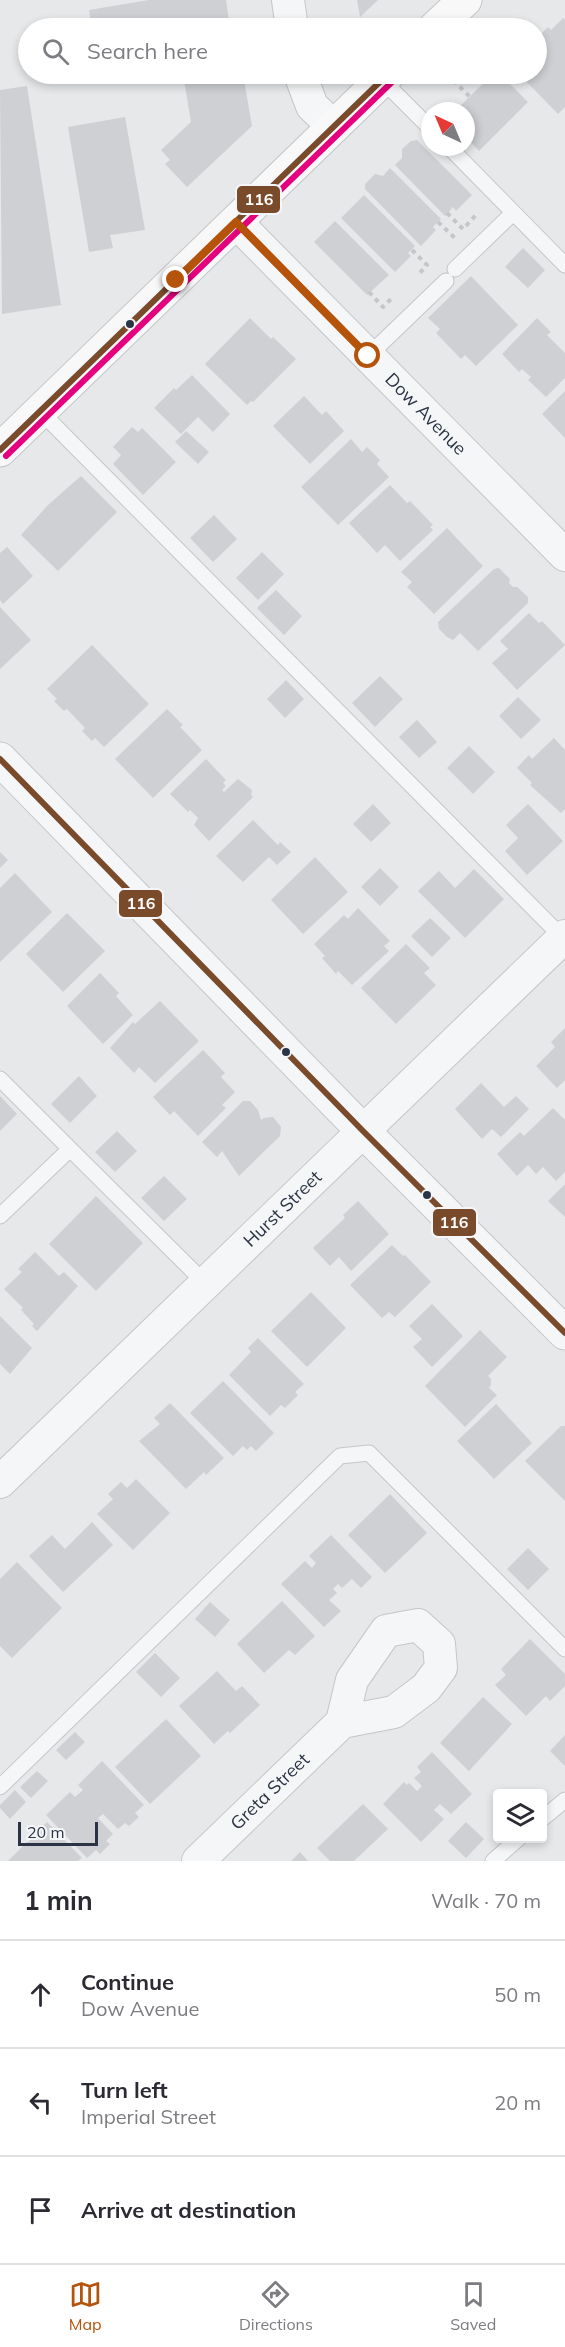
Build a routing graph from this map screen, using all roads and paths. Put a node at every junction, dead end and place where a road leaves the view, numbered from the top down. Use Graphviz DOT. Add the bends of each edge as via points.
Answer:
graph roads {
  1 [pos="288,0"];
  2 [pos="465,0"];
  3 [pos="291,18"];
  4 [pos="446,18"];
  5 [pos="304,84"];
  6 [pos="378,84"];
  7 [pos="391,84"];
  8 [pos="457,84"];
  9 [pos="470,97"];
  10 [pos="421,118"];
  11 [pos="334,127"];
  12 [pos="458,156"];
  13 [pos="447,213"];
  14 [pos="513,213"];
  15 [pos="476,215"];
  16 [pos="236,222"];
  17 [pos="438,222"];
  18 [pos="455,238"];
  19 [pos="412,249"];
  20 [pos="565,266"];
  21 [pos="418,275"];
  22 [pos="369,292"];
  23 [pos="391,299"];
  24 [pos="368,356"];
  25 [pos="40,411"];
  26 [pos="0,450"];
  27 [pos="565,555"];
  28 [pos="0,759"];
  29 [pos="564,938"];
  30 [pos="0,1079"];
  31 [pos="363,1131"];
  32 [pos="70,1149"];
  33 [pos="0,1216"];
  34 [pos="206,1284"];
  35 [pos="565,1333"];
  36 [pos="0,1482"];
  37 [pos="565,1649"];
  38 [pos="342,1722"];
  39 [pos="0,1787"];
  40 [pos="565,1800"];
  41 [pos="547,1816"];
  42 [pos="514,1843"];
  43 [pos="198,1861"];
  44 [pos="493,1861"];
  1 -- 3 [label="street"];
  2 -- 4 [label="main road"];
  5 -- 11 [label="street" via="312,106"];
  6 -- 11 [label="main road"];
  7 -- 10 [label="lane"];
  8 -- 9 [label="path"];
  11 -- 16 [label="main road"];
  12 -- 14 [label="lane"];
  13 -- 15 [label="path" via="463,229"];
  14 -- 20 [label="lane"];
  14 -- 24 [label="lane"];
  16 -- 24 [label="street, Dow Avenue"];
  16 -- 25 [label="main road"];
  17 -- 18 [label="path"];
  19 -- 21 [label="path" via="427,265"];
  22 -- 23 [label="path" via="383,307"];
  24 -- 27 [label="street, Dow Avenue"];
  25 -- 26 [label="main road"];
  25 -- 29 [label="lane"];
  28 -- 31 [label="street"];
  29 -- 31 [label="street, Hurst Street"];
  30 -- 32 [label="lane"];
  31 -- 34 [label="street, Hurst Street"];
  31 -- 35 [label="street"];
  32 -- 33 [label="lane"];
  32 -- 34 [label="lane"];
  34 -- 36 [label="street, Hurst Street"];
  37 -- 39 [label="lane" via="369,1453 340,1456"];
  38 -- 43 [label="street, Greta Street"];
  40 -- 41 [label="lane"];
  42 -- 44 [label="lane"];
}
